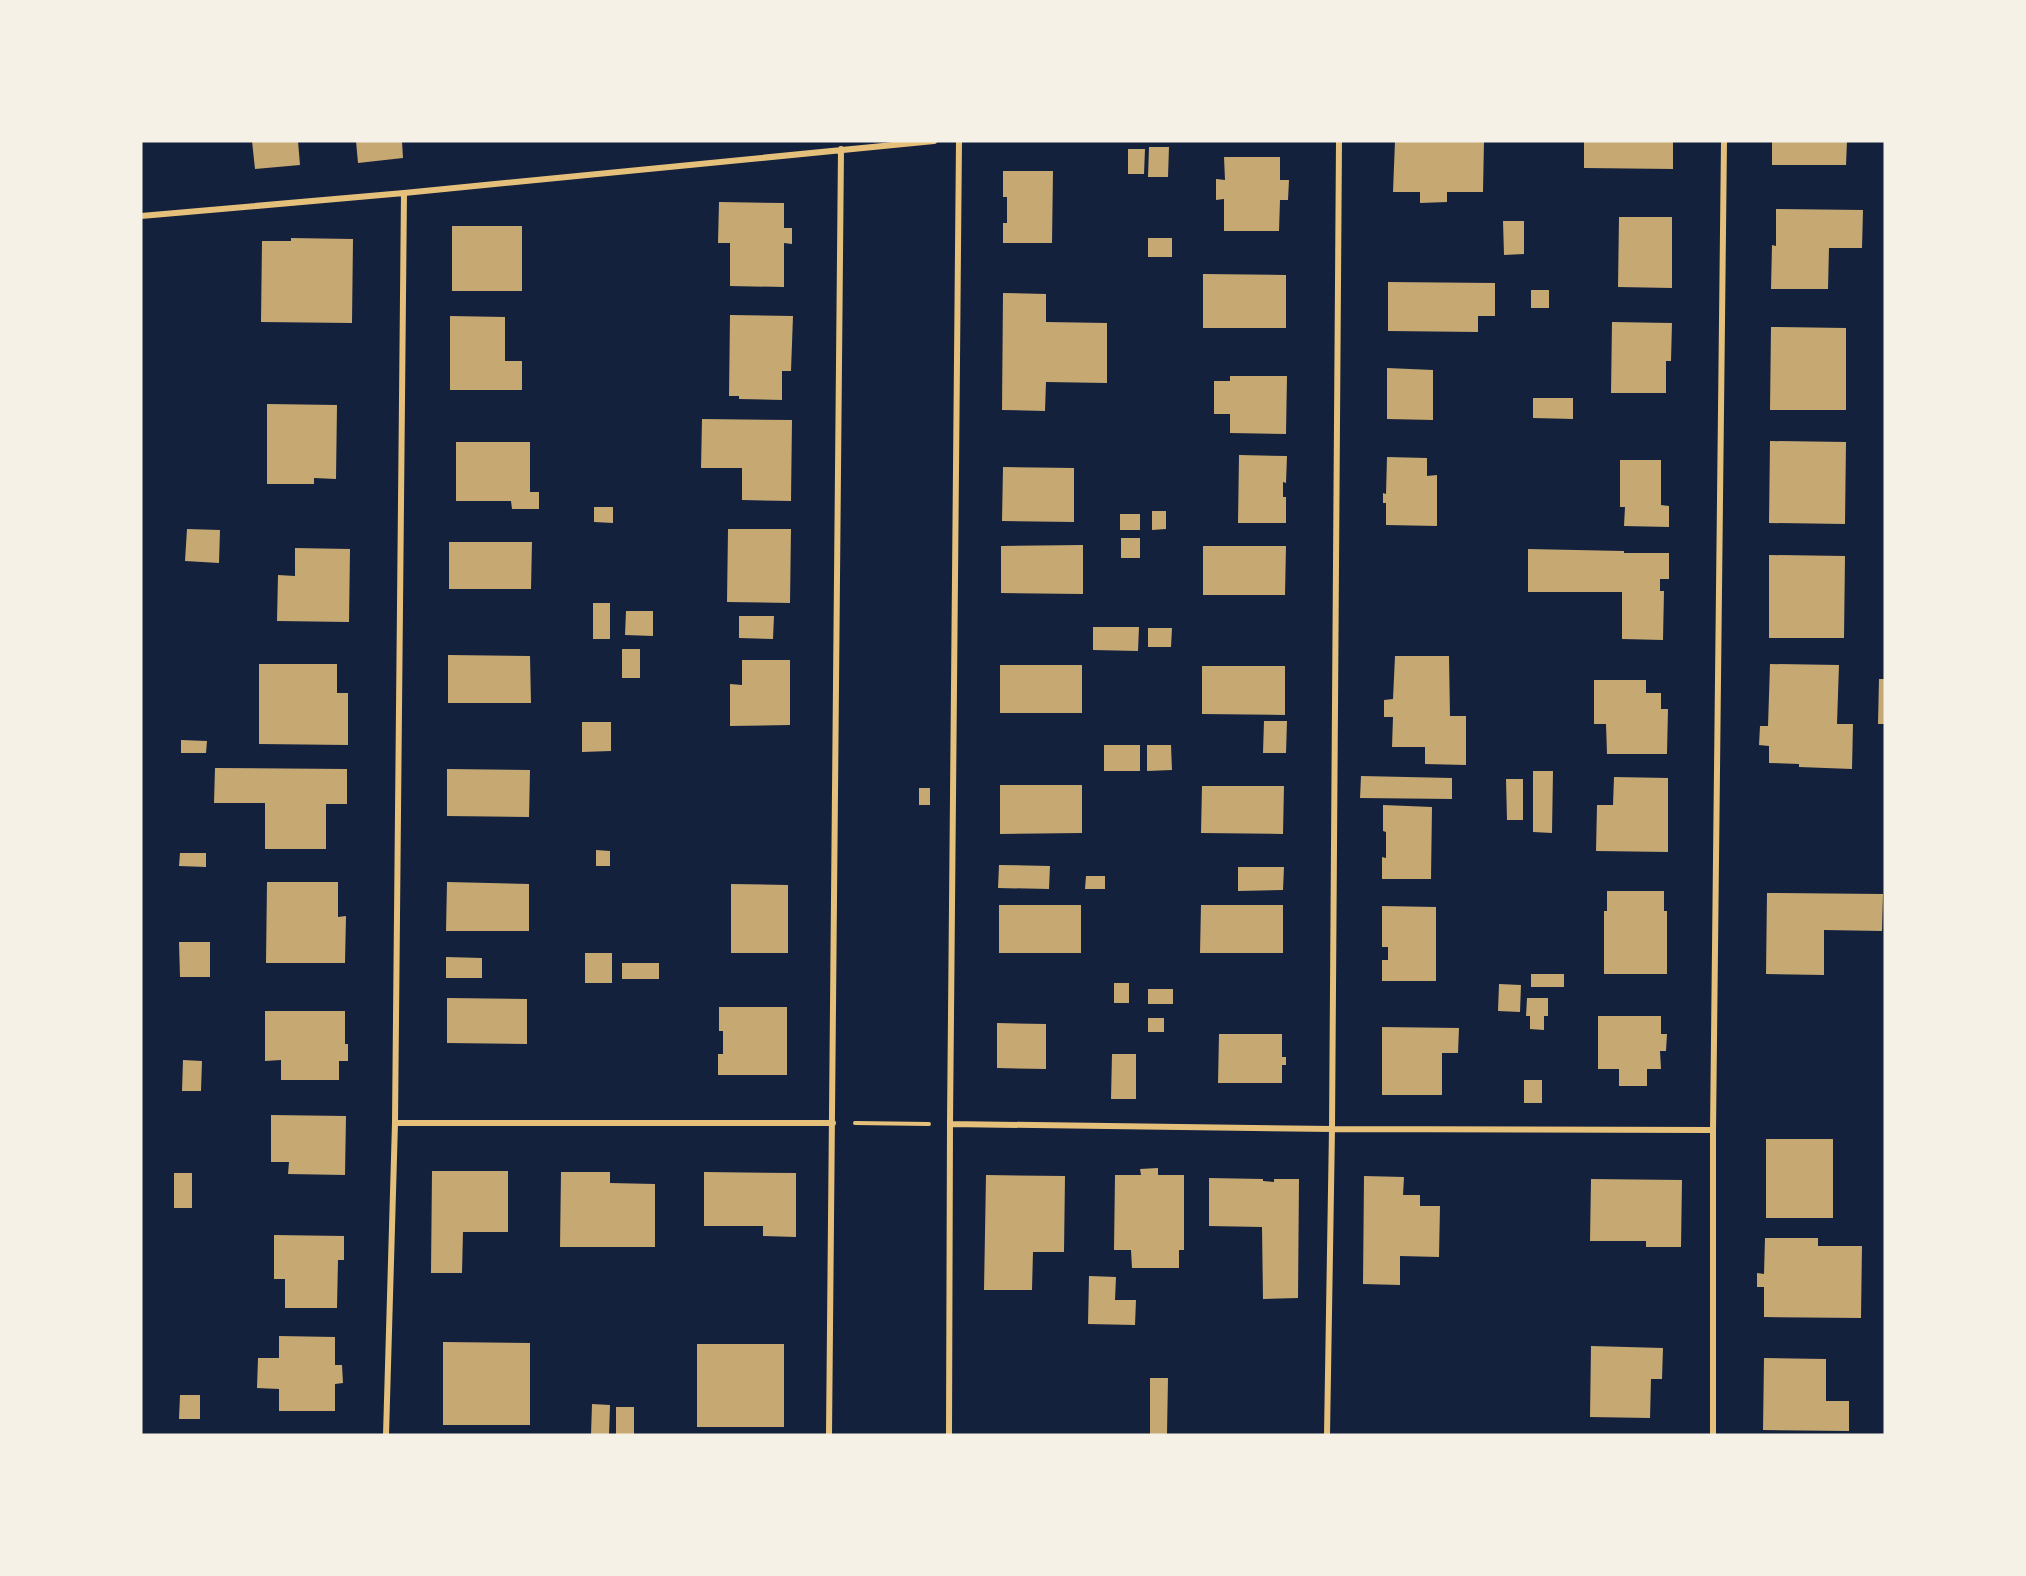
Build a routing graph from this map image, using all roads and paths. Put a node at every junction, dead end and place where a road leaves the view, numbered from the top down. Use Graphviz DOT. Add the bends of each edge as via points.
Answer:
graph roads {
  1 [pos="934,141"];
  2 [pos="959,141"];
  3 [pos="1339,141"];
  4 [pos="1724,141"];
  5 [pos="841,149"];
  6 [pos="404,193"];
  7 [pos="141,216"];
  8 [pos="395,1123"];
  9 [pos="833,1123"];
  10 [pos="950,1124"];
  11 [pos="1332,1130"];
  12 [pos="1713,1130"];
  13 [pos="386,1435"];
  14 [pos="829,1435"];
  15 [pos="949,1435"];
  16 [pos="1327,1435"];
  17 [pos="1713,1435"];
  1 -- 5 [label="street"];
  2 -- 10 [label="street"];
  3 -- 11 [label="street"];
  4 -- 12 [label="street"];
  5 -- 6 [label="street"];
  5 -- 9 [label="street"];
  6 -- 7 [label="street"];
  6 -- 8 [label="street"];
  8 -- 9 [label="street"];
  8 -- 13 [label="street"];
  9 -- 10 [label="path"];
  9 -- 14 [label="street"];
  10 -- 11 [label="street"];
  10 -- 15 [label="street"];
  11 -- 12 [label="street"];
  11 -- 16 [label="street"];
  12 -- 17 [label="street"];
}
